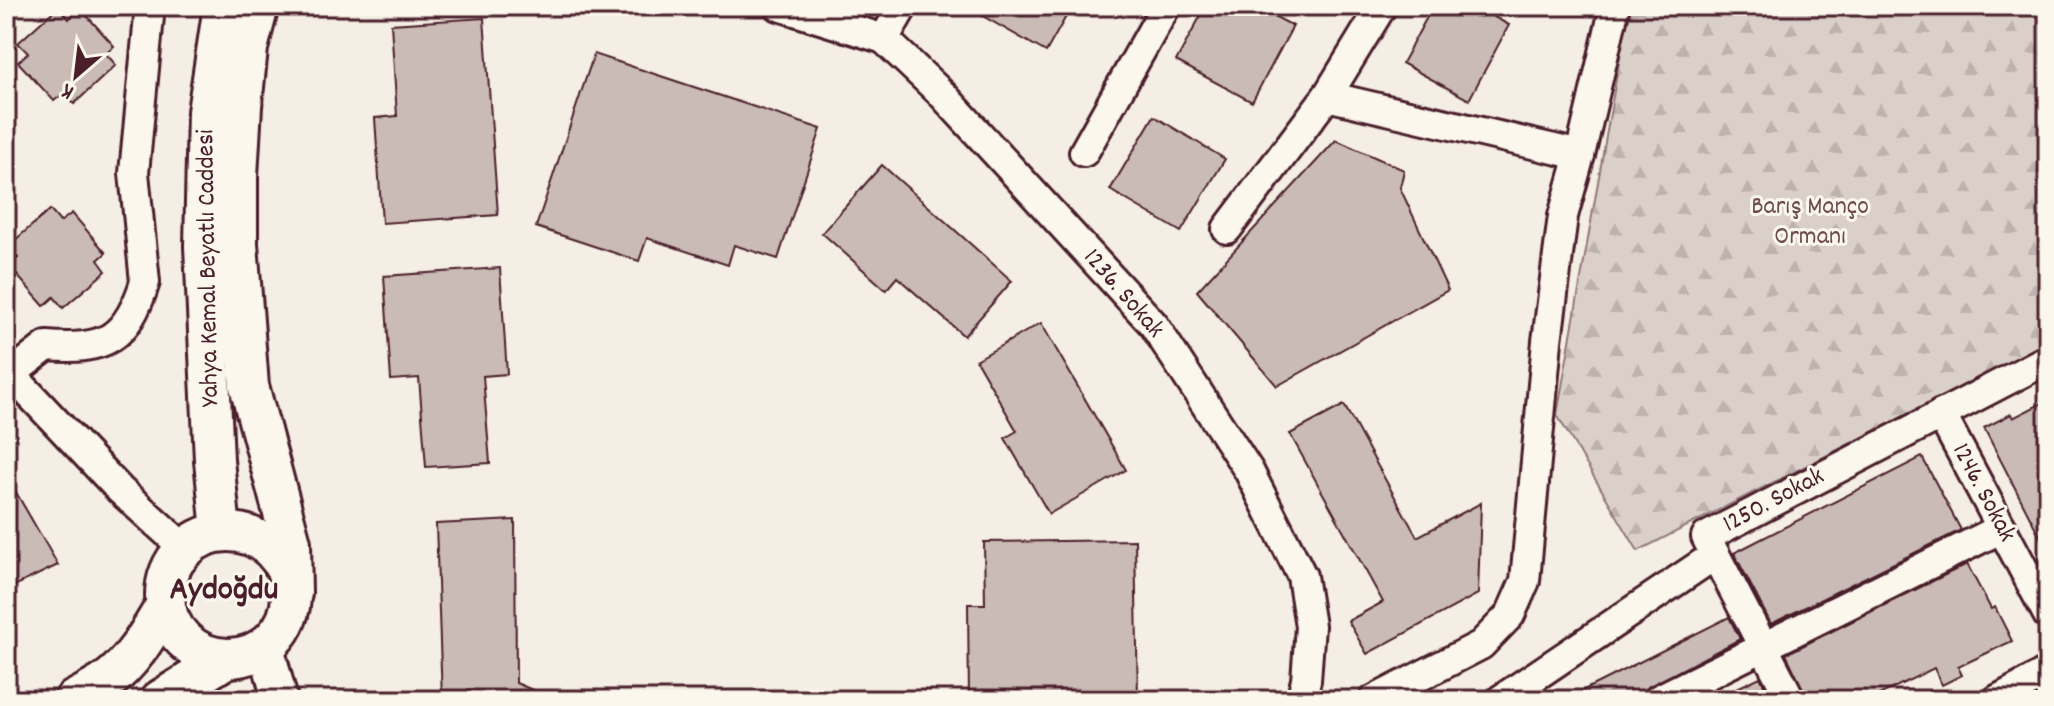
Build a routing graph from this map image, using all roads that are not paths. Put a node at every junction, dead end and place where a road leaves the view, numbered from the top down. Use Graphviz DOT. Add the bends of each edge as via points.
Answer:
graph roads {
  1 [pos="150,6"];
  2 [pos="223,6"];
  3 [pos="259,6"];
  4 [pos="779,6"];
  5 [pos="903,6"];
  6 [pos="1166,6"];
  7 [pos="1382,6"];
  8 [pos="1615,6"];
  9 [pos="884,39"];
  10 [pos="1327,96"];
  11 [pos="1084,152"];
  12 [pos="1580,155"];
  13 [pos="1227,229"];
  14 [pos="2048,359"];
  15 [pos="8,372"];
  16 [pos="1941,414"];
  17 [pos="2002,528"];
  18 [pos="221,531"];
  19 [pos="184,548"];
  20 [pos="1715,555"];
  21 [pos="292,593"];
  22 [pos="165,606"];
  23 [pos="2048,615"];
  24 [pos="266,647"];
  25 [pos="1764,648"];
  26 [pos="227,658"];
  27 [pos="2048,672"];
  28 [pos="2015,696"];
  29 [pos="74,700"];
  30 [pos="160,700"];
  31 [pos="280,700"];
  32 [pos="1301,700"];
  33 [pos="1374,700"];
  34 [pos="1500,700"];
  35 [pos="1657,700"];
  36 [pos="1791,700"];
  1 -- 15 [label="street" via="134,173 145,282 140,298 113,338 80,348 47,346"];
  2 -- 18 [label="main road, Yahya Kemal Beyatlı Caddesi" via="207,112 204,246"];
  3 -- 21 [label="main road, Yahya Kemal Beyatlı Caddesi" via="242,106 238,244 249,386 291,543"];
  4 -- 9 [label="street, 1236. Sokak"];
  5 -- 9 [label="street"];
  6 -- 11 [label="street"];
  7 -- 10 [label="street"];
  8 -- 12 [label="street"];
  9 -- 32 [label="street, 1236. Sokak" via="943,95 1154,325 1249,471 1302,576 1310,626"];
  10 -- 12 [label="street"];
  10 -- 13 [label="street"];
  12 -- 33 [label="street" via="1563,216 1525,581 1510,615 1481,645"];
  14 -- 16 [label="street, 1250. Sokak"];
  15 -- 19 [label="street" via="120,490"];
  16 -- 17 [label="street, 1246. Sokak"];
  16 -- 20 [label="street, 1250. Sokak" via="1706,537"];
  17 -- 23 [label="street, 1246. Sokak"];
  17 -- 25 [label="street"];
  18 -- 19 [label="main road"];
  18 -- 21 [label="main road" via="262,540 288,573"];
  19 -- 22 [label="main road" via="164,585"];
  20 -- 25 [label="street"];
  20 -- 34 [label="street, 1250. Sokak"];
  21 -- 24 [label="main road" via="280,632"];
  22 -- 26 [label="main road" via="172,626 187,643"];
  22 -- 29 [label="main road" via="127,662"];
  24 -- 26 [label="main road"];
  24 -- 31 [label="street"];
  25 -- 35 [label="street"];
  25 -- 36 [label="street"];
  26 -- 30 [label="main road"];
  27 -- 28 [label="street"];
}
